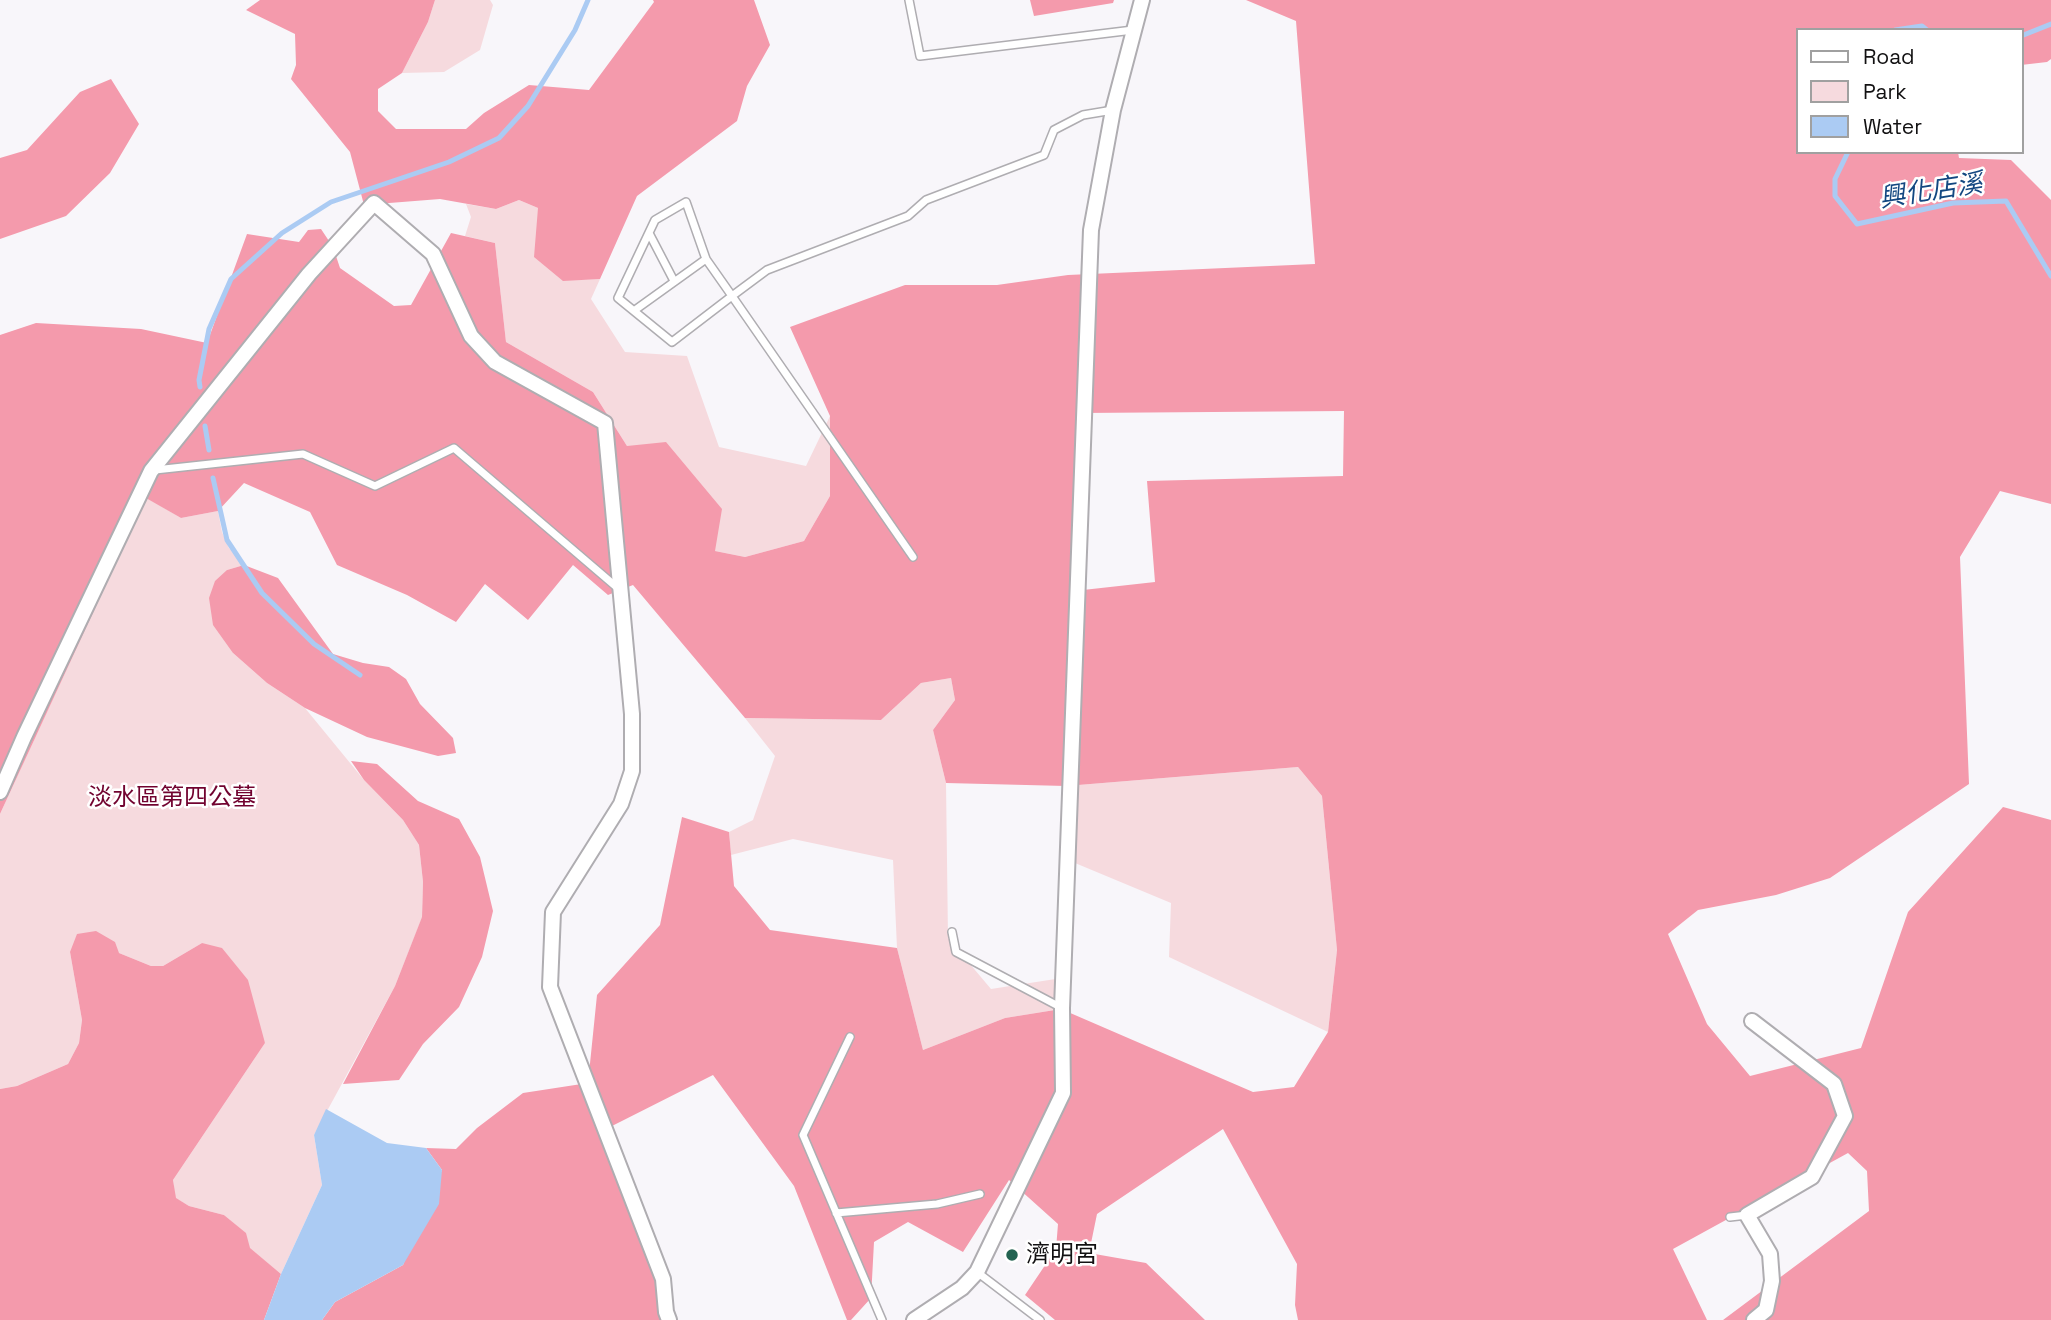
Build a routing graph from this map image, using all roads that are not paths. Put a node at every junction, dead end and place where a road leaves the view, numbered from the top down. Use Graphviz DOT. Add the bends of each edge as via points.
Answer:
graph roads {
  1 [pos="909,0"];
  2 [pos="1142,0"];
  3 [pos="1133,30"];
  4 [pos="1113,110"];
  5 [pos="649,233"];
  6 [pos="706,259"];
  7 [pos="674,281"];
  8 [pos="732,296"];
  9 [pos="635,310"];
  10 [pos="150,471"];
  11 [pos="913,558"];
  12 [pos="620,590"];
  13 [pos="0,792"];
  14 [pos="952,932"];
  15 [pos="1062,1008"];
  16 [pos="1752,1021"];
  17 [pos="850,1037"];
  18 [pos="980,1194"];
  19 [pos="836,1213"];
  20 [pos="1747,1215"];
  21 [pos="1730,1217"];
  22 [pos="977,1272"];
  23 [pos="669,1320"];
  24 [pos="882,1320"];
  25 [pos="914,1320"];
  26 [pos="1040,1320"];
  27 [pos="1754,1320"];
  1 -- 3 [label="lane" via="920,56"];
  2 -- 3 [label="street"];
  3 -- 4 [label="street"];
  4 -- 8 [label="lane" via="1083,115 1054,130 1044,155 926,200 908,216 768,270"];
  4 -- 15 [label="street" via="1091,230"];
  5 -- 6 [label="lane" via="654,220 686,202"];
  5 -- 7 [label="lane"];
  5 -- 9 [label="lane" via="618,298"];
  6 -- 7 [label="lane"];
  6 -- 8 [label="lane"];
  7 -- 9 [label="lane"];
  8 -- 9 [label="lane" via="672,342"];
  8 -- 11 [label="lane"];
  10 -- 12 [label="lane" via="303,454 375,486 454,448"];
  10 -- 12 [label="street" via="309,274 374,203 433,254 471,336 495,362 605,424"];
  10 -- 13 [label="street"];
  12 -- 23 [label="street" via="632,714 632,771 621,804 553,912 550,987 663,1279"];
  14 -- 15 [label="lane" via="956,952"];
  15 -- 22 [label="street" via="1063,1093"];
  16 -- 20 [label="street" via="1835,1084 1845,1116 1812,1178"];
  17 -- 19 [label="lane" via="803,1135"];
  18 -- 19 [label="lane" via="937,1204"];
  19 -- 24 [label="lane"];
  20 -- 21 [label="lane"];
  20 -- 27 [label="street" via="1770,1254 1772,1281 1766,1310"];
  22 -- 25 [label="street" via="962,1288"];
  22 -- 26 [label="lane"];
}
